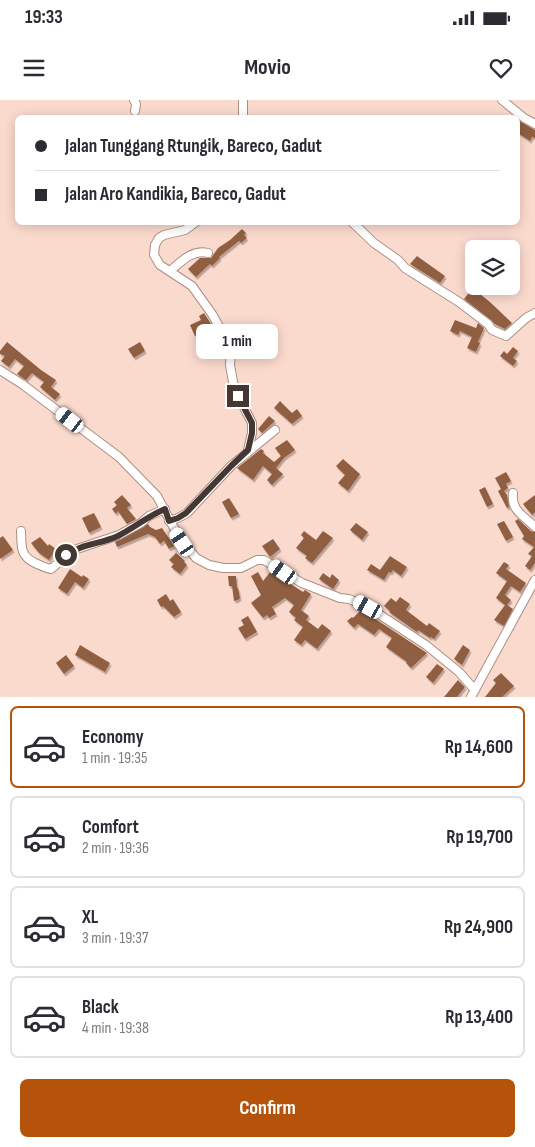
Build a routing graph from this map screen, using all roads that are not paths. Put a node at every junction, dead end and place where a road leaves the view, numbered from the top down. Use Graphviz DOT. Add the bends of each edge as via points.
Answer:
graph roads {
  1 [pos="134,100"];
  2 [pos="244,100"];
  3 [pos="502,100"];
  4 [pos="135,111"];
  5 [pos="243,115"];
  6 [pos="535,124"];
  7 [pos="192,225"];
  8 [pos="355,225"];
  9 [pos="208,253"];
  10 [pos="170,271"];
  11 [pos="535,313"];
  12 [pos="0,370"];
  13 [pos="275,430"];
  14 [pos="248,450"];
  15 [pos="513,493"];
  16 [pos="165,509"];
  17 [pos="169,521"];
  18 [pos="535,527"];
  19 [pos="20,531"];
  20 [pos="535,580"];
  21 [pos="473,693"];
  1 -- 4 [label="street"];
  2 -- 5 [label="street"];
  3 -- 6 [label="street"];
  7 -- 10 [label="street" via="157,240 156,259"];
  8 -- 11 [label="street" via="405,268 459,302 498,334 506,336"];
  9 -- 10 [label="street" via="199,252 187,257"];
  10 -- 14 [label="street" via="198,294 231,348 233,382 252,423"];
  12 -- 16 [label="street" via="113,452 157,496"];
  13 -- 14 [label="street"];
  14 -- 17 [label="street" via="186,513"];
  15 -- 18 [label="street" via="512,502 516,510"];
  16 -- 17 [label="street"];
  16 -- 19 [label="street" via="120,535 70,552 54,568 47,569 24,556"];
  17 -- 21 [label="street" via="196,558 209,565 241,568 264,560 302,583 364,605 426,645 459,672"];
  20 -- 21 [label="street"];
}
